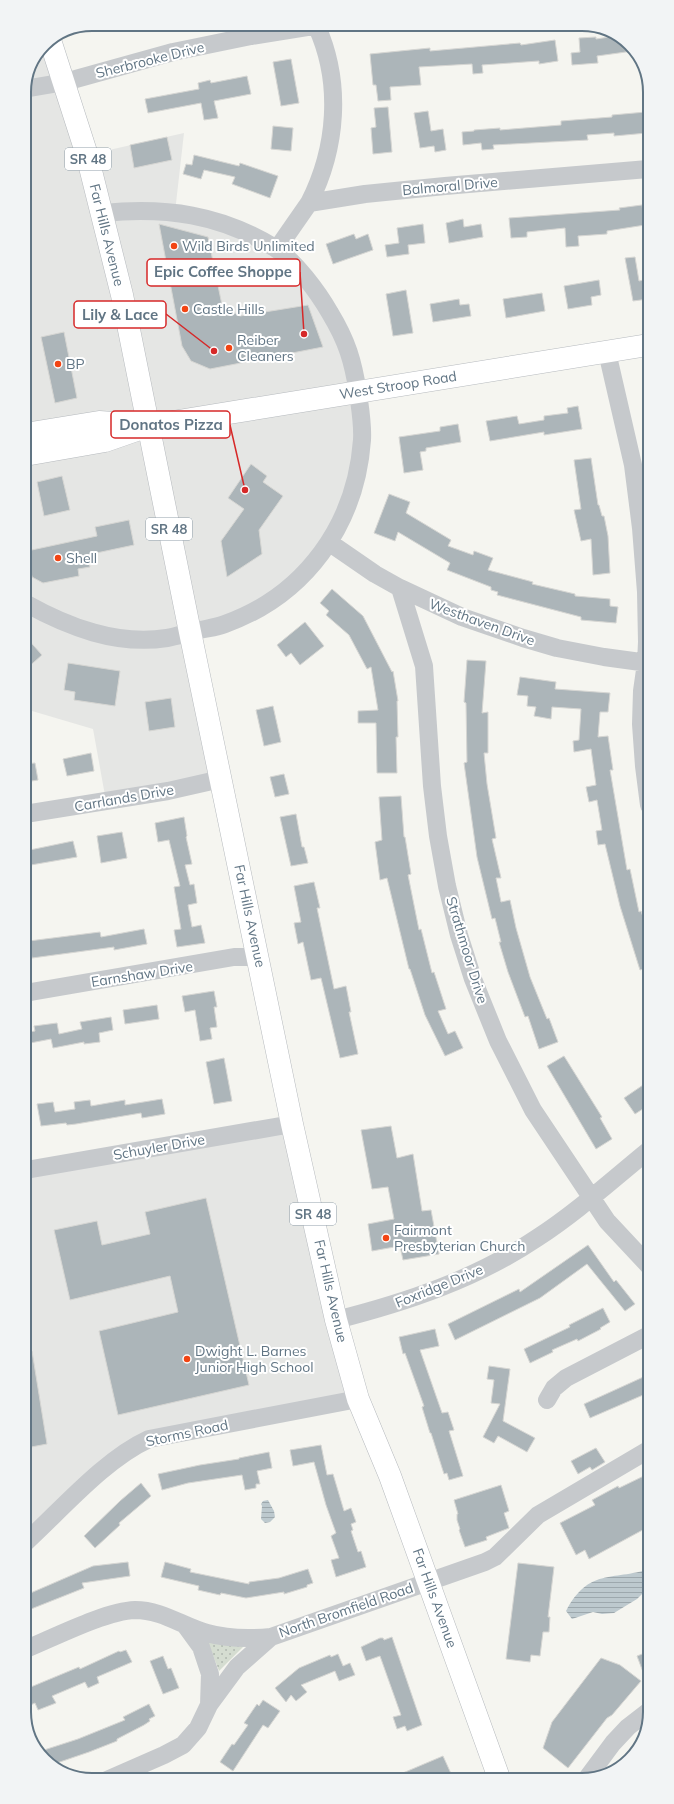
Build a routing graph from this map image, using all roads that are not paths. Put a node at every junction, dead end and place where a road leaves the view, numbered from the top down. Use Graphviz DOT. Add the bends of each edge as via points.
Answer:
graph roads {
  1 [pos="282,31"];
  2 [pos="319,31"];
  3 [pos="52,46"];
  4 [pos="64,82"];
  5 [pos="31,88"];
  6 [pos="643,169"];
  7 [pos="309,203"];
  8 [pos="103,213"];
  9 [pos="277,249"];
  10 [pos="643,346"];
  11 [pos="607,352"];
  12 [pos="358,391"];
  13 [pos="148,426"];
  14 [pos="31,433"];
  15 [pos="31,454"];
  16 [pos="330,543"];
  17 [pos="643,554"];
  18 [pos="400,588"];
  19 [pos="31,606"];
  20 [pos="190,632"];
  21 [pos="643,662"];
  22 [pos="643,687"];
  23 [pos="643,752"];
  24 [pos="222,779"];
  25 [pos="31,813"];
  26 [pos="258,957"];
  27 [pos="31,992"];
  28 [pos="292,1124"];
  29 [pos="643,1155"];
  30 [pos="31,1169"];
  31 [pos="590,1198"];
  32 [pos="643,1260"];
  33 [pos="336,1320"];
  34 [pos="643,1338"];
  35 [pos="358,1399"];
  36 [pos="547,1400"];
  37 [pos="643,1453"];
  38 [pos="31,1537"];
  39 [pos="429,1582"];
  40 [pos="185,1625"];
  41 [pos="271,1637"];
  42 [pos="31,1647"];
  43 [pos="209,1705"];
  44 [pos="643,1716"];
  45 [pos="592,1772"];
  46 [pos="123,1773"];
  47 [pos="496,1773"];
  1 -- 4 [label="street, Sherbrooke Drive" via="173,52"];
  2 -- 7 [label="street" via="325,44 330,69 333,120 324,168"];
  3 -- 4 [label="main road, Far Hills Avenue / SR 48"];
  4 -- 5 [label="street, Sherbrooke Drive"];
  4 -- 8 [label="main road, Far Hills Avenue / SR 48"];
  6 -- 7 [label="street, Balmoral Drive" via="365,194"];
  7 -- 9 [label="street"];
  8 -- 9 [label="street" via="157,210 198,215 248,234"];
  8 -- 13 [label="main road, Far Hills Avenue / SR 48"];
  9 -- 12 [label="street" via="306,278 338,326 348,347"];
  10 -- 11 [label="main road, West Stroop Road"];
  11 -- 12 [label="main road, West Stroop Road"];
  11 -- 17 [label="street" via="634,473"];
  12 -- 13 [label="main road, West Stroop Road"];
  12 -- 16 [label="street" via="362,431 359,466 342,520"];
  13 -- 14 [label="main road" via="99,422"];
  13 -- 15 [label="main road" via="105,441"];
  13 -- 20 [label="main road, Far Hills Avenue / SR 48"];
  16 -- 18 [label="street, Westhaven Drive"];
  16 -- 20 [label="street" via="311,567 275,599 254,612 224,625"];
  18 -- 21 [label="street, Westhaven Drive" via="462,617 523,638 557,648"];
  18 -- 31 [label="street, Strathmoor Drive" via="424,666 438,836 459,935 473,979 508,1065 533,1110"];
  19 -- 20 [label="street" via="74,627 129,640 155,640"];
  20 -- 24 [label="main road, Far Hills Avenue / SR 48"];
  22 -- 23 [label="street"];
  24 -- 25 [label="street, Carrlands Drive" via="168,791"];
  24 -- 26 [label="main road, Far Hills Avenue / SR 48"];
  26 -- 27 [label="street, Earnshaw Drive" via="234,957"];
  26 -- 28 [label="main road, Far Hills Avenue / SR 48"];
  28 -- 30 [label="street, Schuyler Drive"];
  28 -- 33 [label="main road, Far Hills Avenue / SR 48"];
  29 -- 31 [label="street, Foxridge Drive"];
  31 -- 32 [label="street, Strathmoor Drive" via="612,1227"];
  31 -- 33 [label="street, Foxridge Drive" via="538,1238 504,1259 461,1280 425,1295"];
  33 -- 35 [label="main road, Far Hills Avenue / SR 48"];
  34 -- 36 [label="street" via="566,1378 554,1388"];
  35 -- 38 [label="street, Storms Road" via="149,1439 116,1458"];
  35 -- 39 [label="main road, Far Hills Avenue / SR 48"];
  37 -- 39 [label="street, North Bromfield Road" via="538,1515 495,1557"];
  39 -- 41 [label="street, North Bromfield Road"];
  39 -- 47 [label="main road, Far Hills Avenue / SR 48"];
  40 -- 41 [label="street" via="225,1637"];
  40 -- 42 [label="street" via="152,1612 120,1612"];
  40 -- 43 [label="street" via="201,1647 210,1674"];
  41 -- 43 [label="street, North Bromfield Road" via="237,1667"];
  43 -- 46 [label="street, North Bromfield Road" via="198,1728 183,1745"];
  44 -- 45 [label="street" via="613,1743"];
}
